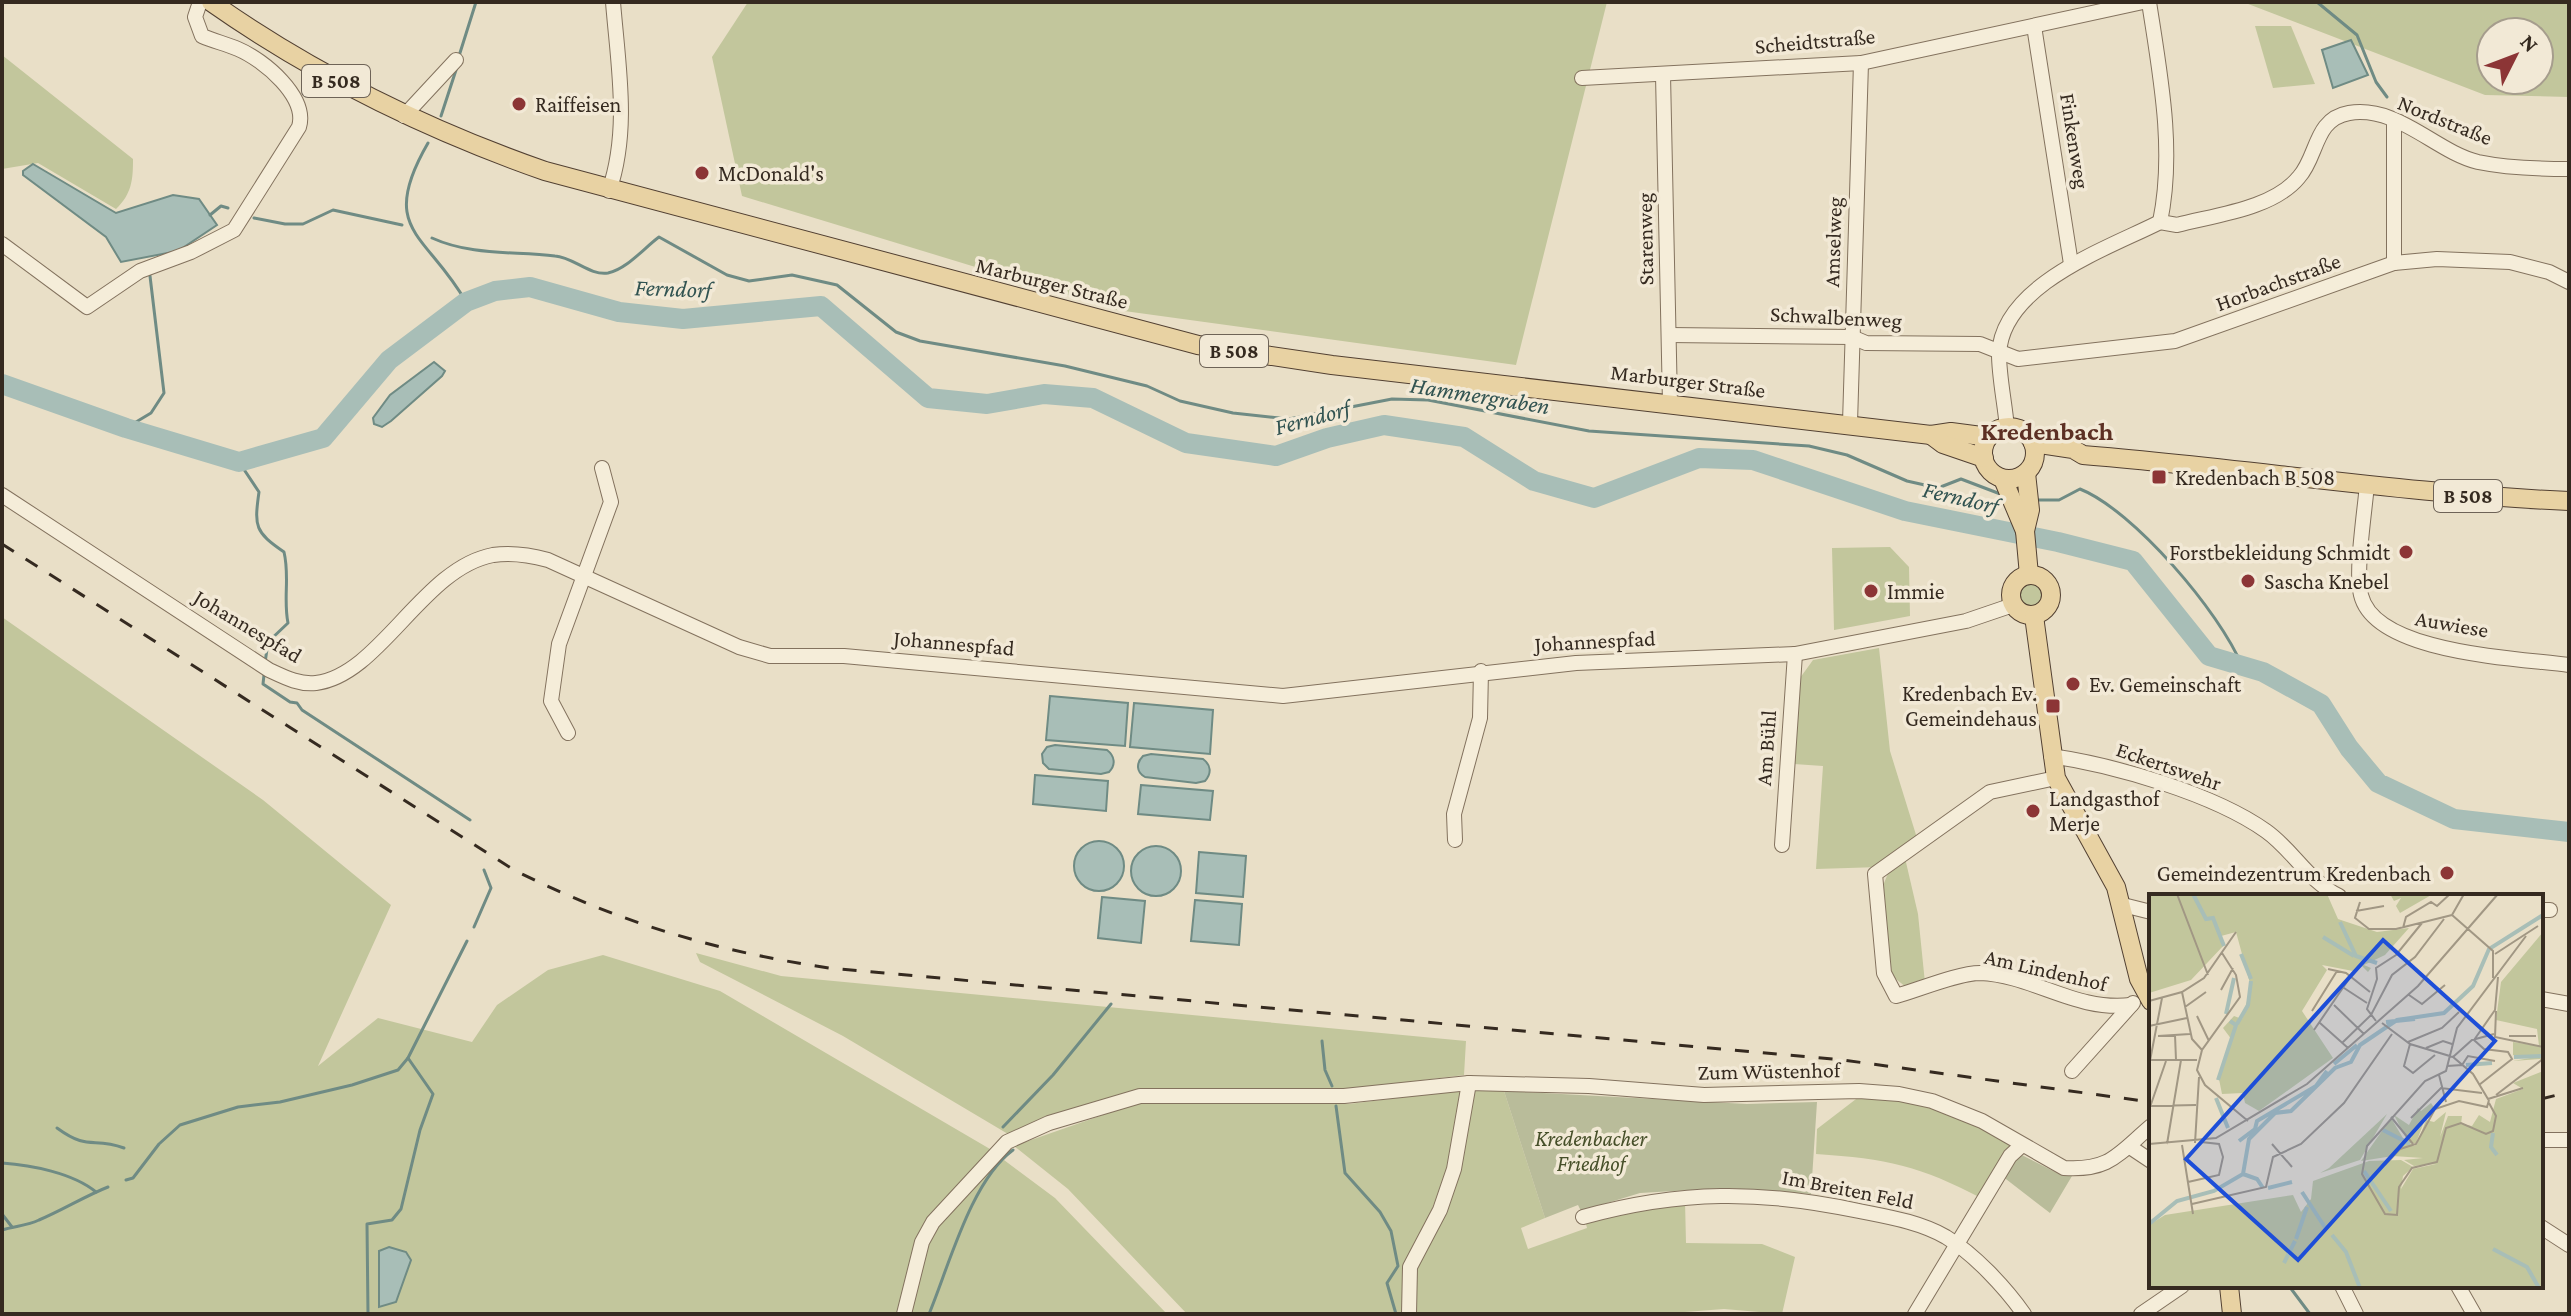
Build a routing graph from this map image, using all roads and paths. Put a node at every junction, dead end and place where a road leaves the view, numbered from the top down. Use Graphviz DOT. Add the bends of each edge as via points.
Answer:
graph roads {
  1 [pos="200,2"];
  2 [pos="211,2"];
  3 [pos="613,2"];
  4 [pos="2143,2"];
  5 [pos="2149,2"];
  6 [pos="2034,26"];
  7 [pos="456,60"];
  8 [pos="1861,63"];
  9 [pos="1663,75"];
  10 [pos="1582,78"];
  11 [pos="404,116"];
  12 [pos="2394,121"];
  13 [pos="2569,169"];
  14 [pos="609,191"];
  15 [pos="2160,222"];
  16 [pos="2,244"];
  17 [pos="2394,263"];
  18 [pos="2071,264"];
  19 [pos="2569,282"];
  20 [pos="1669,335"];
  21 [pos="1852,337"];
  22 [pos="1999,352"];
  23 [pos="1670,403"];
  24 [pos="1850,423"];
  25 [pos="2007,428"];
  26 [pos="1931,435"];
  27 [pos="1989,437"];
  28 [pos="2033,443"];
  29 [pos="2083,455"];
  30 [pos="1984,458"];
  31 [pos="602,468"];
  32 [pos="2030,468"];
  33 [pos="2003,479"];
  34 [pos="2367,484"];
  35 [pos="2,495"];
  36 [pos="2569,501"];
  37 [pos="2025,531"];
  38 [pos="2029,575"];
  39 [pos="585,576"];
  40 [pos="2013,605"];
  41 [pos="2034,616"];
  42 [pos="1795,654"];
  43 [pos="2569,665"];
  44 [pos="1481,671"];
  45 [pos="568,733"];
  46 [pos="2051,756"];
  47 [pos="2056,778"];
  48 [pos="1455,840"];
  49 [pos="1782,845"];
  50 [pos="2336,894"];
  51 [pos="2123,905"];
  52 [pos="2149,912"];
  53 [pos="2149,997"];
  54 [pos="2543,999"];
  55 [pos="2569,1004"];
  56 [pos="2131,1005"];
  57 [pos="2072,1071"];
  58 [pos="1469,1083"];
  59 [pos="2149,1128"];
  60 [pos="2543,1140"];
  61 [pos="2569,1140"];
  62 [pos="2022,1145"];
  63 [pos="2130,1147"];
  64 [pos="2149,1160"];
  65 [pos="1583,1217"];
  66 [pos="2543,1228"];
  67 [pos="1956,1245"];
  68 [pos="2569,1245"];
  69 [pos="2179,1288"];
  70 [pos="2229,1288"];
  71 [pos="2343,1288"];
  72 [pos="2459,1288"];
  73 [pos="904,1314"];
  74 [pos="1409,1314"];
  75 [pos="1915,1314"];
  76 [pos="2024,1314"];
  77 [pos="2141,1314"];
  78 [pos="2232,1314"];
  79 [pos="2356,1314"];
  80 [pos="2474,1314"];
  1 -- 16 [label="street" via="195,17 202,36 251,56 298,101 303,114 234,230 140,271 87,307"];
  2 -- 11 [label="main road, Marburger Straße / B 508" via="316,71"];
  3 -- 14 [label="street" via="621,117 620,160"];
  4 -- 6 [label="street, Scheidtstraße"];
  5 -- 15 [label="street" via="2165,108"];
  6 -- 8 [label="street, Scheidtstraße"];
  6 -- 18 [label="street, Finkenweg"];
  7 -- 11 [label="street"];
  8 -- 9 [label="street, Scheidtstraße"];
  8 -- 21 [label="street, Amselweg"];
  9 -- 10 [label="street, Scheidtstraße"];
  9 -- 20 [label="street, Starenweg"];
  11 -- 14 [label="main road, Marburger Straße / B 508" via="470,145"];
  12 -- 13 [label="street, Nordstraße" via="2476,161"];
  12 -- 15 [label="street, Nordstraße" via="2364,113 2334,118 2314,144 2302,175 2284,192 2177,225"];
  12 -- 17 [label="street"];
  14 -- 23 [label="main road, Marburger Straße / B 508" via="1198,345"];
  15 -- 18 [label="street, Nordstraße"];
  17 -- 19 [label="street, Horbachstraße" via="2510,262"];
  17 -- 22 [label="street, Horbachstraße" via="2175,341 2018,359"];
  18 -- 22 [label="street, Nordstraße" via="2015,313"];
  20 -- 21 [label="street, Schwalbenweg"];
  20 -- 23 [label="street, Starenweg"];
  21 -- 22 [label="street, Schwalbenweg" via="1866,343 1980,344"];
  21 -- 24 [label="street, Amselweg"];
  22 -- 25 [label="street"];
  23 -- 24 [label="main road, Marburger Straße / B 508"];
  24 -- 26 [label="main road, Marburger Straße / B 508"];
  25 -- 27 [label="main road"];
  25 -- 28 [label="main road, B 508" via="2021,430"];
  26 -- 27 [label="main road, Marburger Straße / B 508"];
  26 -- 30 [label="main road, Marburger Straße / B 508"];
  27 -- 30 [label="main road"];
  28 -- 29 [label="main road, B 508"];
  28 -- 32 [label="main road"];
  29 -- 32 [label="main road, B 508"];
  29 -- 34 [label="main road, B 508"];
  30 -- 33 [label="main road, B 508" via="1989,470"];
  31 -- 39 [label="street" via="611,502"];
  32 -- 33 [label="main road, B 508"];
  32 -- 37 [label="main road"];
  33 -- 37 [label="main road"];
  34 -- 36 [label="main road, B 508"];
  34 -- 43 [label="street, Auwiese" via="2361,595 2384,627 2422,644"];
  35 -- 39 [label="street, Johannespfad" via="293,681 316,683 343,674 444,579 469,563 522,554"];
  37 -- 38 [label="main road"];
  38 -- 40 [label="main road" via="2013,586"];
  38 -- 41 [label="main road" via="2044,579 2051,592 2047,609"];
  39 -- 44 [label="street, Johannespfad" via="739,647 770,656 844,656 1283,696"];
  39 -- 45 [label="street" via="559,644 551,701"];
  40 -- 41 [label="main road"];
  40 -- 42 [label="street, Johannespfad" via="1966,621"];
  41 -- 46 [label="main road"];
  42 -- 44 [label="street, Johannespfad"];
  42 -- 49 [label="street, Am Bühl"];
  44 -- 48 [label="street" via="1480,718 1454,814"];
  46 -- 47 [label="main road"];
  46 -- 50 [label="street, Eckertswehr" via="2082,760 2207,799 2267,831"];
  47 -- 51 [label="main road"];
  47 -- 56 [label="street, Am Lindenhof" via="1990,792 1875,874 1884,973 1896,996 1979,973 2039,987 2068,1000 2108,1008"];
  51 -- 52 [label="street"];
  51 -- 53 [label="main road" via="2134,964"];
  53 -- 56 [label="street, Am Lindenhof"];
  54 -- 55 [label="street"];
  56 -- 57 [label="street, Am Lindenhof"];
  58 -- 62 [label="street, Zum Wüstenhof" via="1704,1095 1899,1094 1982,1121"];
  58 -- 73 [label="street, Zum Wüstenhof" via="1344,1096 1140,1096 1049,1123 1007,1142 933,1222 922,1242"];
  58 -- 74 [label="street" via="1454,1169 1440,1210 1410,1267"];
  59 -- 63 [label="street, Zum Wüstenhof"];
  60 -- 61 [label="street"];
  62 -- 63 [label="street, Zum Wüstenhof" via="2064,1168 2093,1169"];
  62 -- 67 [label="street"];
  63 -- 64 [label="street"];
  65 -- 67 [label="street, Im Breiten Feld" via="1641,1202 1739,1194 1808,1200 1886,1216 1925,1227"];
  66 -- 68 [label="street"];
  67 -- 75 [label="street"];
  67 -- 76 [label="street, Im Breiten Feld"];
  69 -- 77 [label="street"];
  70 -- 78 [label="main road"];
  71 -- 79 [label="street"];
  72 -- 80 [label="street"];
}
